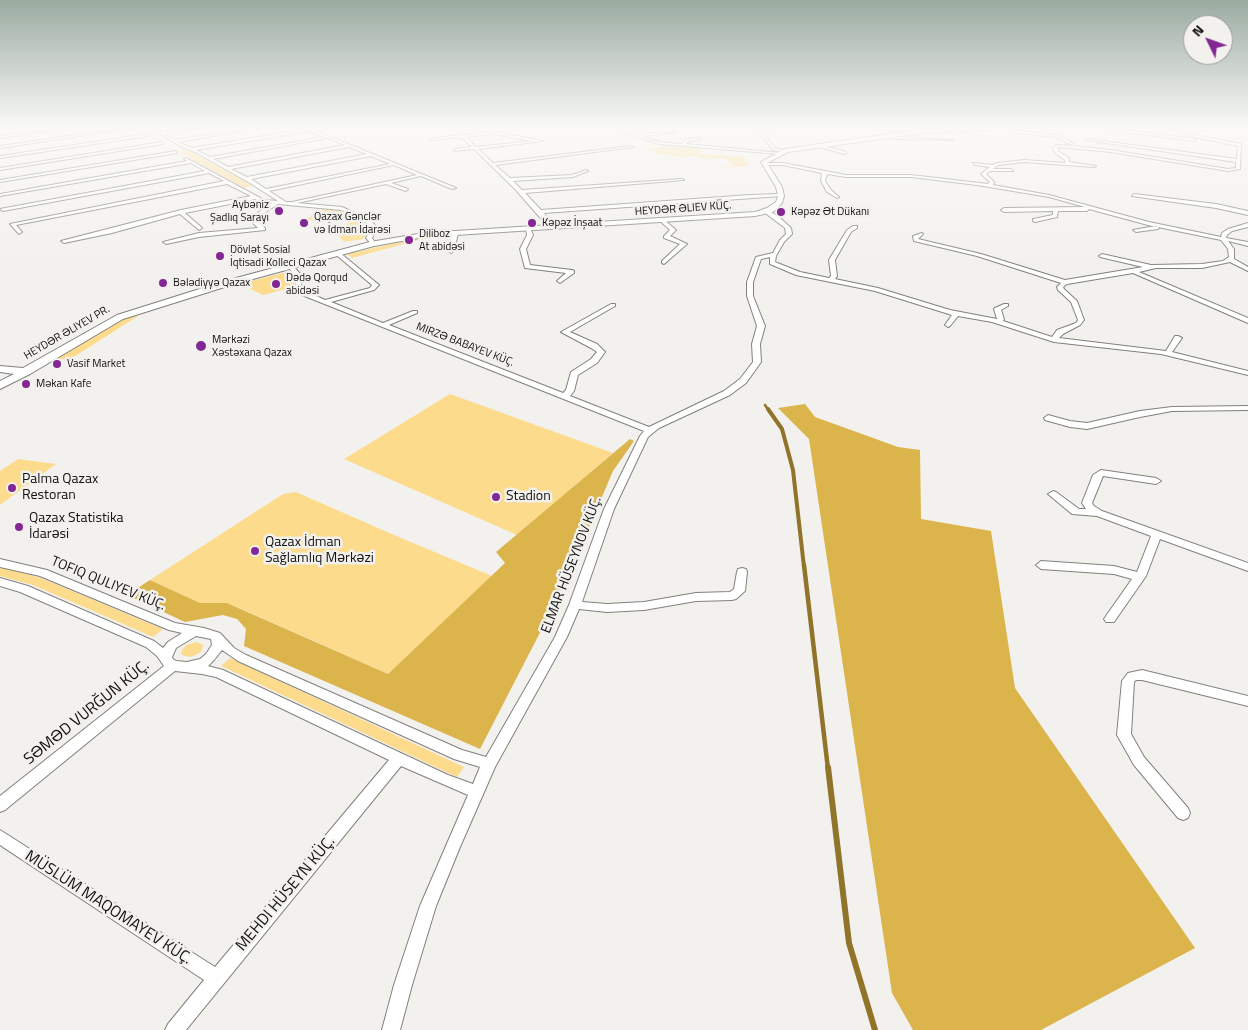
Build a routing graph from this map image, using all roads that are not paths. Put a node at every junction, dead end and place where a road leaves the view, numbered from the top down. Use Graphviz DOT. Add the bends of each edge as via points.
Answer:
graph roads {
  1 [pos="42,174"];
  2 [pos="121,174"];
  3 [pos="197,174"];
  4 [pos="213,174"];
  5 [pos="237,174"];
  6 [pos="272,174"];
  7 [pos="345,174"];
  8 [pos="502,174"];
  9 [pos="578,174"];
  10 [pos="771,174"];
  11 [pos="823,174"];
  12 [pos="841,174"];
  13 [pos="983,174"];
  14 [pos="421,175"];
  15 [pos="246,179"];
  16 [pos="508,180"];
  17 [pos="682,180"];
  18 [pos="0,181"];
  19 [pos="228,182"];
  20 [pos="385,182"];
  21 [pos="990,186"];
  22 [pos="454,188"];
  23 [pos="266,190"];
  24 [pos="406,190"];
  25 [pos="521,192"];
  26 [pos="0,195"];
  27 [pos="781,195"];
  28 [pos="1134,195"];
  29 [pos="255,197"];
  30 [pos="837,197"];
  31 [pos="201,202"];
  32 [pos="276,203"];
  33 [pos="286,204"];
  34 [pos="208,206"];
  35 [pos="1093,208"];
  36 [pos="3,209"];
  37 [pos="1004,210"];
  38 [pos="1056,210"];
  39 [pos="766,211"];
  40 [pos="181,212"];
  41 [pos="540,212"];
  42 [pos="1248,213"];
  43 [pos="662,220"];
  44 [pos="1035,220"];
  45 [pos="118,222"];
  46 [pos="137,223"];
  47 [pos="1248,226"];
  48 [pos="550,227"];
  49 [pos="855,227"];
  50 [pos="1162,227"];
  51 [pos="199,228"];
  52 [pos="528,228"];
  53 [pos="1136,230"];
  54 [pos="1227,231"];
  55 [pos="19,232"];
  56 [pos="101,233"];
  57 [pos="130,233"];
  58 [pos="455,233"];
  59 [pos="1191,233"];
  60 [pos="920,234"];
  61 [pos="1222,239"];
  62 [pos="64,241"];
  63 [pos="166,242"];
  64 [pos="374,244"];
  65 [pos="1248,244"];
  66 [pos="1231,249"];
  67 [pos="1248,249"];
  68 [pos="451,251"];
  69 [pos="338,253"];
  70 [pos="773,255"];
  71 [pos="1102,256"];
  72 [pos="1231,260"];
  73 [pos="664,262"];
  74 [pos="291,266"];
  75 [pos="1151,267"];
  76 [pos="1248,269"];
  77 [pos="1135,272"];
  78 [pos="832,279"];
  79 [pos="560,281"];
  80 [pos="1065,282"];
  81 [pos="325,302"];
  82 [pos="1006,304"];
  83 [pos="612,305"];
  84 [pos="415,312"];
  85 [pos="956,314"];
  86 [pos="1248,321"];
  87 [pos="1000,322"];
  88 [pos="948,325"];
  89 [pos="384,326"];
  90 [pos="1178,338"];
  91 [pos="1054,340"];
  92 [pos="1168,353"];
  93 [pos="0,369"];
  94 [pos="28,372"];
  95 [pos="1248,373"];
  96 [pos="0,386"];
  97 [pos="0,392"];
  98 [pos="565,396"];
  99 [pos="1248,408"];
  100 [pos="1048,418"];
  101 [pos="649,430"];
  102 [pos="1156,481"];
  103 [pos="1053,494"];
  104 [pos="1098,513"];
  105 [pos="1157,534"];
  106 [pos="0,563"];
  107 [pos="1041,566"];
  108 [pos="1248,567"];
  109 [pos="742,572"];
  110 [pos="1139,577"];
  111 [pos="0,582"];
  112 [pos="575,605"];
  113 [pos="1110,619"];
  114 [pos="210,634"];
  115 [pos="173,665"];
  116 [pos="1248,701"];
  117 [pos="398,758"];
  118 [pos="489,764"];
  119 [pos="476,792"];
  120 [pos="0,805"];
  121 [pos="1183,812"];
  122 [pos="0,838"];
  123 [pos="216,978"];
  124 [pos="174,1030"];
  125 [pos="391,1030"];
  1 -- 18 [label="street"];
  2 -- 26 [label="street"];
  3 -- 36 [label="street"];
  4 -- 19 [label="street"];
  5 -- 15 [label="street"];
  6 -- 15 [label="street"];
  7 -- 23 [label="street"];
  8 -- 16 [label="street"];
  9 -- 16 [label="street"];
  10 -- 27 [label="main road"];
  11 -- 30 [label="street" via="829,191"];
  12 -- 21 [label="street" via="911,176"];
  13 -- 21 [label="street" via="992,182"];
  14 -- 20 [label="street"];
  14 -- 22 [label="street"];
  15 -- 23 [label="street"];
  16 -- 25 [label="street"];
  17 -- 25 [label="street"];
  19 -- 29 [label="street"];
  19 -- 55 [label="street" via="13,224"];
  20 -- 24 [label="street"];
  20 -- 33 [label="street"];
  21 -- 35 [label="street" via="1049,196"];
  23 -- 33 [label="street"];
  25 -- 41 [label="street"];
  27 -- 39 [label="main road" via="777,205"];
  27 -- 41 [label="street"];
  28 -- 42 [label="street"];
  29 -- 32 [label="street"];
  29 -- 34 [label="street"];
  31 -- 34 [label="street"];
  32 -- 33 [label="street"];
  32 -- 63 [label="street" via="252,219 263,229"];
  33 -- 64 [label="street" via="345,210 373,224 375,230 369,238"];
  34 -- 40 [label="street"];
  35 -- 38 [label="street"];
  35 -- 50 [label="street"];
  37 -- 38 [label="street"];
  38 -- 44 [label="street" via="1055,216"];
  39 -- 43 [label="main road, HEYDƏR ƏLIEV KÜÇ."];
  39 -- 70 [label="street" via="777,218 790,234"];
  40 -- 46 [label="street"];
  40 -- 51 [label="street"];
  41 -- 48 [label="street"];
  43 -- 48 [label="main road, HEYDƏR ƏLIEV KÜÇ."];
  43 -- 73 [label="street" via="673,230 666,237 684,244"];
  45 -- 46 [label="street"];
  46 -- 56 [label="street"];
  47 -- 54 [label="street"];
  48 -- 52 [label="main road, HEYDƏR ƏLIEV KÜÇ."];
  49 -- 78 [label="street" via="849,231 832,260"];
  50 -- 53 [label="street"];
  50 -- 59 [label="street"];
  52 -- 58 [label="main road, HEYDƏR ƏLIEV KÜÇ."];
  52 -- 79 [label="street" via="530,235 523,248 526,267 572,272"];
  54 -- 59 [label="street"];
  54 -- 61 [label="street"];
  56 -- 57 [label="street" via="106,236"];
  56 -- 62 [label="street"];
  58 -- 64 [label="main road, HEYDƏR ƏLIEV KÜÇ." via="411,236"];
  58 -- 68 [label="street"];
  59 -- 61 [label="street"];
  60 -- 80 [label="street" via="916,240 979,255"];
  61 -- 65 [label="street"];
  61 -- 66 [label="street"];
  64 -- 69 [label="main road, HEYDƏR ƏLIEV KÜÇ."];
  66 -- 67 [label="street"];
  66 -- 72 [label="street"];
  69 -- 74 [label="main road, HEYDƏR ƏLIEV KÜÇ."];
  69 -- 81 [label="street" via="376,286"];
  70 -- 78 [label="street" via="772,263 776,266 798,274"];
  70 -- 101 [label="street" via="758,258 750,282 750,296 761,326 754,367 727,394"];
  71 -- 75 [label="street"];
  72 -- 75 [label="street" via="1202,266"];
  72 -- 76 [label="street"];
  74 -- 81 [label="street, MIRZƏ BABAYEV KÜÇ." via="299,276 298,290"];
  74 -- 94 [label="main road, HEYDƏR ƏLIEV KÜÇ." via="141,312"];
  75 -- 77 [label="street"];
  77 -- 80 [label="street"];
  77 -- 86 [label="street"];
  78 -- 85 [label="street"];
  80 -- 91 [label="street" via="1061,290 1074,301 1081,320 1060,332"];
  81 -- 89 [label="street, MIRZƏ BABAYEV KÜÇ."];
  82 -- 87 [label="street" via="997,309"];
  83 -- 98 [label="street" via="565,332 601,352 574,374 570,391"];
  84 -- 89 [label="street"];
  85 -- 87 [label="street"];
  85 -- 88 [label="street"];
  87 -- 91 [label="street"];
  89 -- 98 [label="street, MIRZƏ BABAYEV KÜÇ."];
  90 -- 92 [label="street"];
  91 -- 92 [label="street"];
  92 -- 95 [label="street"];
  93 -- 94 [label="main road"];
  94 -- 96 [label="main road, HEYDƏR ƏLIYEV PR."];
  94 -- 97 [label="main road"];
  98 -- 101 [label="street, MIRZƏ BABAYEV KÜÇ."];
  99 -- 100 [label="street" via="1172,409 1088,426"];
  101 -- 112 [label="street, ELMAR HÜSEYNOV KÜÇ." via="619,486"];
  102 -- 104 [label="street" via="1101,473 1087,503"];
  103 -- 104 [label="street" via="1076,512"];
  104 -- 105 [label="street"];
  105 -- 108 [label="street"];
  105 -- 110 [label="street"];
  106 -- 114 [label="street, TOFIQ QULIYEV KÜÇ." via="43,573 173,627"];
  107 -- 110 [label="street" via="1114,570"];
  109 -- 112 [label="street" via="739,591 732,596 696,596 644,606 606,608"];
  110 -- 113 [label="street"];
  111 -- 115 [label="street" via="24,589 150,644"];
  112 -- 118 [label="street, ELMAR HÜSEYNOV KÜÇ." via="561,637"];
  114 -- 115 [label="street" via="187,635 172,645 166,657"];
  114 -- 115 [label="street" via="218,646 210,657 196,665"];
  114 -- 118 [label="street" via="242,658 459,755"];
  115 -- 117 [label="street" via="219,673"];
  115 -- 120 [label="street, SƏMƏD VURĞUN KÜÇ."];
  116 -- 121 [label="street" via="1142,675 1132,676 1128,681 1124,735 1139,761"];
  117 -- 119 [label="street"];
  117 -- 123 [label="street, MEHDI HÜSEYN KÜÇ."];
  118 -- 119 [label="street, ELMAR HÜSEYNOV KÜÇ."];
  119 -- 125 [label="street, ELMAR HÜSEYNOV KÜÇ." via="428,906"];
  122 -- 123 [label="street, MÜSLÜM MAQOMAYEV KÜÇ."];
  123 -- 124 [label="street, MEHDI HÜSEYN KÜÇ."];
}
